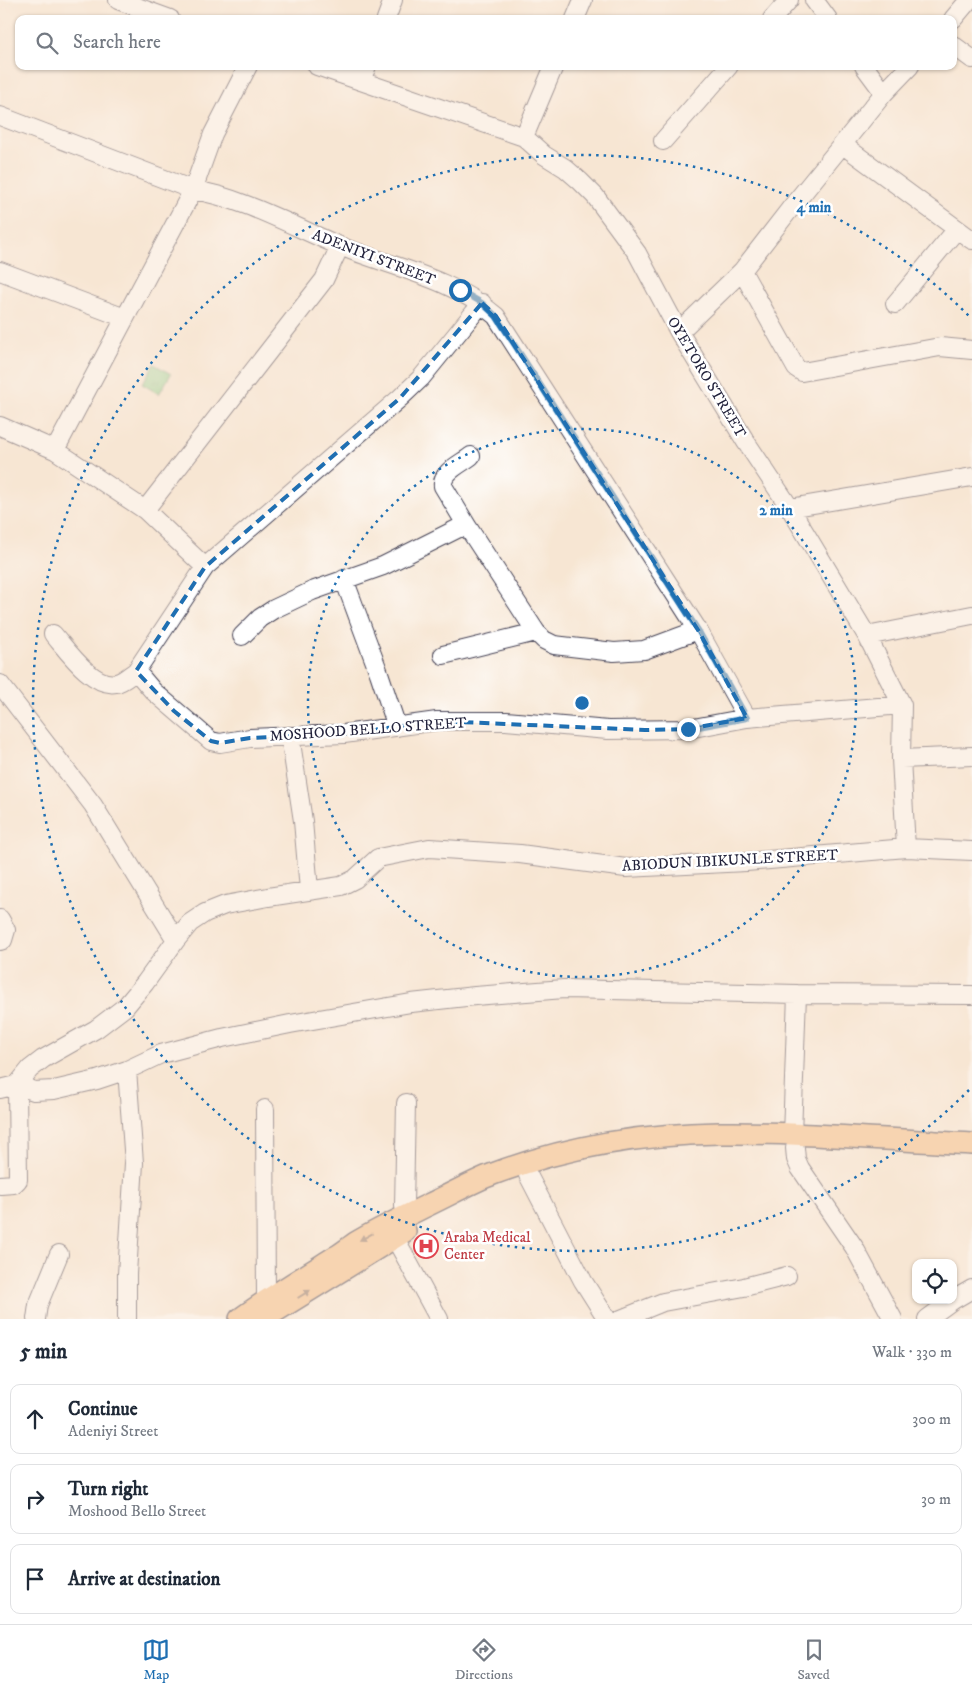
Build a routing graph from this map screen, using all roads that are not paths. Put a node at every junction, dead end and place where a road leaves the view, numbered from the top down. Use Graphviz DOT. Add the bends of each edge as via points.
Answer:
graph roads {
  1 [pos="118,0"];
  2 [pos="393,0"];
  3 [pos="583,0"];
  4 [pos="789,0"];
  5 [pos="814,0"];
  6 [pos="969,0"];
  7 [pos="151,6"];
  8 [pos="164,15"];
  9 [pos="387,15"];
  10 [pos="576,15"];
  11 [pos="776,15"];
  12 [pos="825,15"];
  13 [pos="956,15"];
  14 [pos="957,47"];
  15 [pos="972,59"];
  16 [pos="246,70"];
  17 [pos="340,70"];
  18 [pos="552,70"];
  19 [pos="725,70"];
  20 [pos="867,70"];
  21 [pos="906,70"];
  22 [pos="364,74"];
  23 [pos="884,93"];
  24 [pos="0,116"];
  25 [pos="524,138"];
  26 [pos="663,141"];
  27 [pos="843,145"];
  28 [pos="193,190"];
  29 [pos="957,229"];
  30 [pos="972,240"];
  31 [pos="340,246"];
  32 [pos="0,270"];
  33 [pos="742,271"];
  34 [pos="482,303"];
  35 [pos="894,304"];
  36 [pos="125,318"];
  37 [pos="679,332"];
  38 [pos="972,350"];
  39 [pos="0,426"];
  40 [pos="55,450"];
  41 [pos="471,456"];
  42 [pos="972,477"];
  43 [pos="790,508"];
  44 [pos="146,510"];
  45 [pos="467,526"];
  46 [pos="205,567"];
  47 [pos="344,579"];
  48 [pos="972,614"];
  49 [pos="698,630"];
  50 [pos="536,632"];
  51 [pos="53,634"];
  52 [pos="242,636"];
  53 [pos="867,636"];
  54 [pos="443,655"];
  55 [pos="136,671"];
  56 [pos="0,684"];
  57 [pos="902,705"];
  58 [pos="747,718"];
  59 [pos="397,727"];
  60 [pos="290,736"];
  61 [pos="972,756"];
  62 [pos="901,759"];
  63 [pos="906,848"];
  64 [pos="972,851"];
  65 [pos="309,890"];
  66 [pos="0,919"];
  67 [pos="176,940"];
  68 [pos="0,941"];
  69 [pos="797,994"];
  70 [pos="972,996"];
  71 [pos="128,1070"];
  72 [pos="17,1085"];
  73 [pos="0,1089"];
  74 [pos="406,1103"];
  75 [pos="264,1109"];
  76 [pos="793,1142"];
  77 [pos="972,1144"];
  78 [pos="972,1156"];
  79 [pos="528,1174"];
  80 [pos="0,1185"];
  81 [pos="406,1216"];
  82 [pos="394,1238"];
  83 [pos="59,1254"];
  84 [pos="787,1276"];
  85 [pos="972,1289"];
  86 [pos="957,1298"];
  87 [pos="948,1304"];
  88 [pos="267,1311"];
  89 [pos="36,1319"];
  90 [pos="127,1319"];
  91 [pos="240,1319"];
  92 [pos="439,1319"];
  93 [pos="606,1319"];
  94 [pos="620,1319"];
  95 [pos="893,1319"];
  96 [pos="927,1319"];
  1 -- 7 [label="street"];
  2 -- 9 [label="street"];
  3 -- 10 [label="street"];
  4 -- 11 [label="street"];
  5 -- 12 [label="street"];
  6 -- 13 [label="street"];
  7 -- 8 [label="street"];
  14 -- 15 [label="street"];
  16 -- 28 [label="street" via="213,134"];
  17 -- 22 [label="street, OYETORO STREET"];
  18 -- 25 [label="street"];
  19 -- 26 [label="street"];
  20 -- 23 [label="street"];
  21 -- 23 [label="street"];
  22 -- 25 [label="street, OYETORO STREET"];
  23 -- 27 [label="street"];
  24 -- 28 [label="street, ADENIYI STREET"];
  25 -- 37 [label="street, OYETORO STREET" via="595,196 637,254"];
  27 -- 29 [label="street"];
  27 -- 33 [label="street"];
  28 -- 31 [label="street, ADENIYI STREET" via="222,196"];
  28 -- 36 [label="street"];
  29 -- 30 [label="street"];
  29 -- 35 [label="street"];
  31 -- 34 [label="street, ADENIYI STREET" via="460,290"];
  31 -- 44 [label="street" via="324,280"];
  32 -- 36 [label="street"];
  33 -- 37 [label="street"];
  33 -- 38 [label="street" via="796,368 802,372 940,347"];
  34 -- 46 [label="street" via="422,378"];
  34 -- 49 [label="street, ADENIYI STREET" via="496,316"];
  36 -- 40 [label="street"];
  37 -- 43 [label="street, OYETORO STREET"];
  39 -- 40 [label="street"];
  40 -- 44 [label="street"];
  41 -- 45 [label="street" via="442,480"];
  42 -- 43 [label="street"];
  43 -- 53 [label="street, OYETORO STREET"];
  44 -- 46 [label="street"];
  45 -- 47 [label="street" via="383,566"];
  45 -- 50 [label="street"];
  46 -- 55 [label="street"];
  47 -- 52 [label="street" via="274,609"];
  47 -- 59 [label="street"];
  48 -- 53 [label="street"];
  49 -- 50 [label="street" via="644,650 614,652 554,645"];
  49 -- 58 [label="street, ADENIYI STREET"];
  50 -- 54 [label="street"];
  51 -- 55 [label="street" via="102,683 119,683"];
  53 -- 57 [label="street, OYETORO STREET"];
  55 -- 60 [label="street, MOSHOOD BELLO STREET" via="210,741 220,743"];
  56 -- 67 [label="street" via="93,805"];
  57 -- 58 [label="street, MOSHOOD BELLO STREET"];
  57 -- 62 [label="street, OYETORO STREET"];
  58 -- 59 [label="street, MOSHOOD BELLO STREET" via="680,729 608,730 459,720"];
  59 -- 60 [label="street, MOSHOOD BELLO STREET" via="344,734"];
  60 -- 65 [label="street"];
  61 -- 62 [label="street"];
  62 -- 63 [label="street, OYETORO STREET"];
  63 -- 64 [label="street, ABIODUN IBIKUNLE STREET"];
  63 -- 65 [label="street, ABIODUN IBIKUNLE STREET" via="746,862 626,868 520,854 429,848 378,858 355,879 341,886"];
  65 -- 67 [label="street, ABIODUN IBIKUNLE STREET" via="225,905 190,923"];
  66 -- 68 [label="street" via="6,930"];
  67 -- 72 [label="street, ABIODUN IBIKUNLE STREET" via="125,1007 96,1030 43,1059"];
  69 -- 70 [label="street"];
  69 -- 71 [label="street" via="564,989 411,1003 222,1038 161,1054"];
  69 -- 76 [label="street"];
  71 -- 72 [label="street" via="54,1090 34,1091"];
  71 -- 90 [label="street" via="134,1163"];
  72 -- 73 [label="street"];
  72 -- 80 [label="street" via="18,1180 14,1184"];
  74 -- 81 [label="street"];
  75 -- 88 [label="street"];
  76 -- 77 [label="main road"];
  76 -- 78 [label="main road"];
  76 -- 79 [label="main road" via="646,1151"];
  76 -- 81 [label="main road" via="718,1133 616,1142 541,1158 492,1175"];
  76 -- 95 [label="street" via="800,1168 854,1248"];
  79 -- 82 [label="main road" via="429,1218"];
  79 -- 93 [label="street"];
  81 -- 88 [label="main road, one-way" via="356,1242"];
  88 -- 82 [label="main road, one-way"];
  82 -- 92 [label="street"];
  83 -- 89 [label="street" via="38,1305"];
  84 -- 94 [label="street" via="664,1302"];
  85 -- 86 [label="street"];
  87 -- 96 [label="street"];
  88 -- 91 [label="main road"];
}
